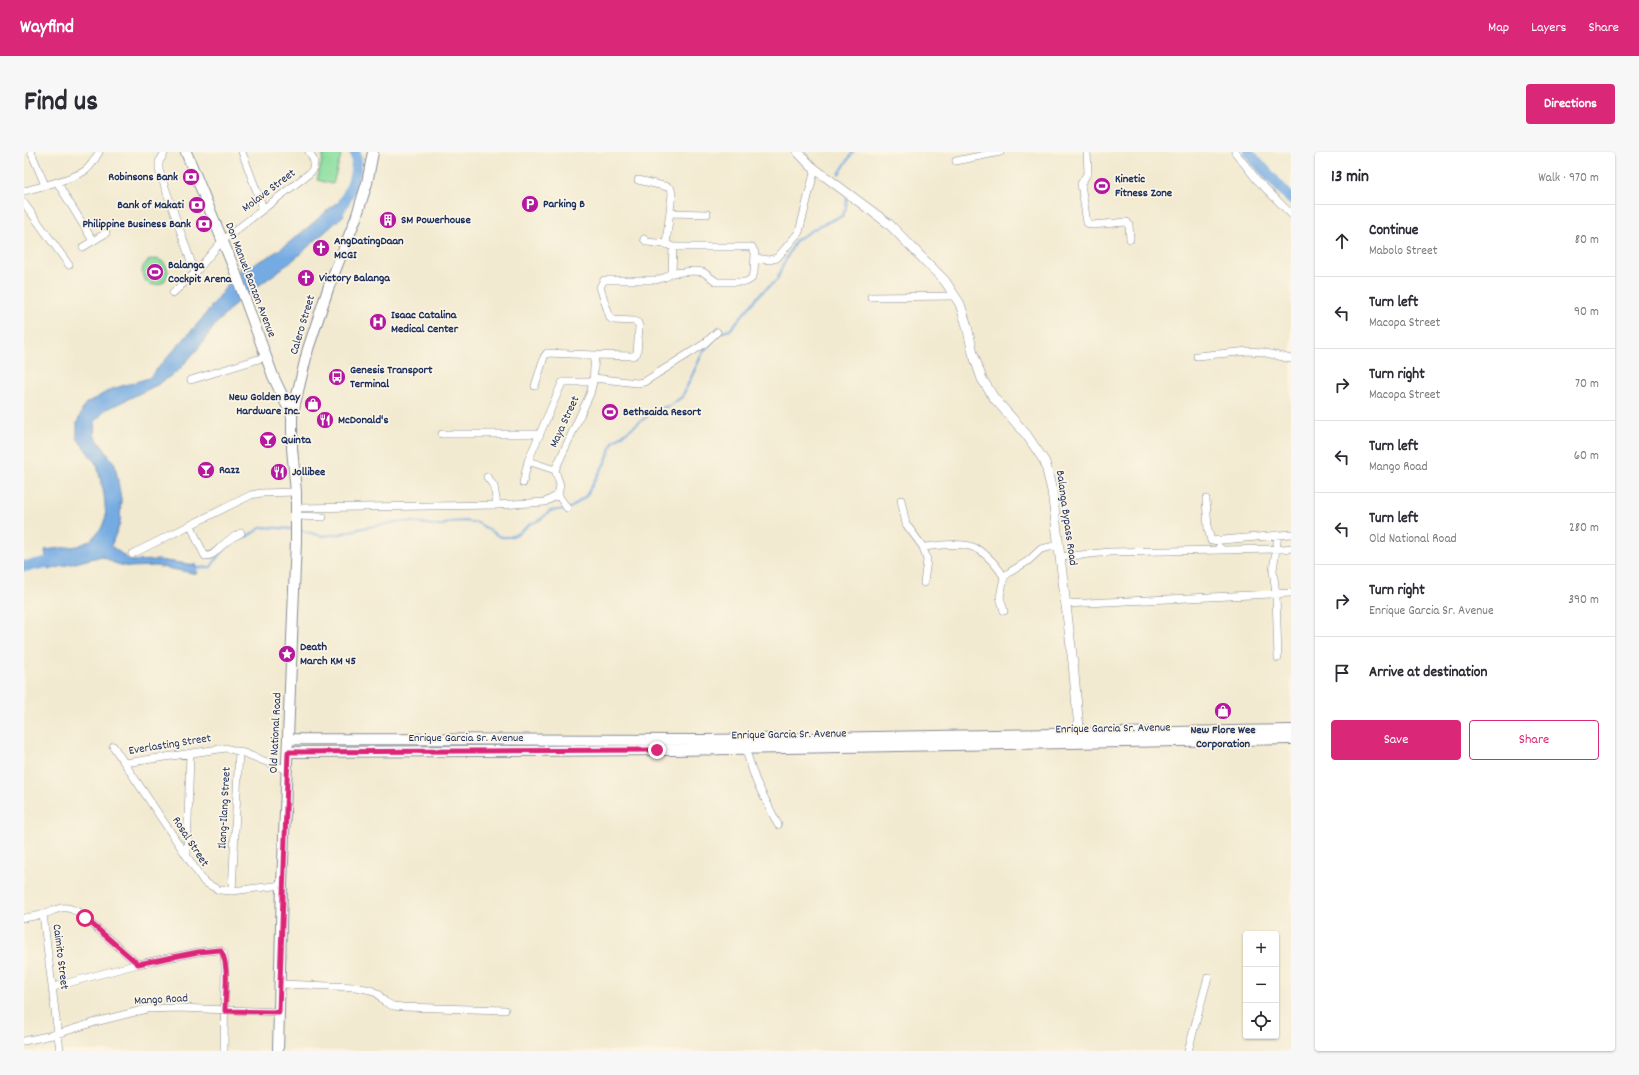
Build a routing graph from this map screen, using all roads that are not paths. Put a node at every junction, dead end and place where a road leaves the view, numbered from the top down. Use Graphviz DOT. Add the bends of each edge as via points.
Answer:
graph roads {
  1 [pos="31,152"];
  2 [pos="99,152"];
  3 [pos="165,152"];
  4 [pos="186,152"];
  5 [pos="242,152"];
  6 [pos="309,152"];
  7 [pos="373,152"];
  8 [pos="798,152"];
  9 [pos="1000,152"];
  10 [pos="1087,152"];
  11 [pos="1235,152"];
  12 [pos="956,161"];
  13 [pos="815,169"];
  14 [pos="638,180"];
  15 [pos="57,182"];
  16 [pos="45,185"];
  17 [pos="24,191"];
  18 [pos="24,203"];
  19 [pos="263,208"];
  20 [pos="670,213"];
  21 [pos="707,214"];
  22 [pos="1291,214"];
  23 [pos="106,234"];
  24 [pos="644,239"];
  25 [pos="1130,240"];
  26 [pos="93,241"];
  27 [pos="222,241"];
  28 [pos="670,245"];
  29 [pos="84,247"];
  30 [pos="755,258"];
  31 [pos="69,265"];
  32 [pos="195,273"];
  33 [pos="672,273"];
  34 [pos="174,294"];
  35 [pos="954,296"];
  36 [pos="871,297"];
  37 [pos="717,332"];
  38 [pos="595,355"];
  39 [pos="1197,356"];
  40 [pos="265,357"];
  41 [pos="1291,359"];
  42 [pos="192,380"];
  43 [pos="594,380"];
  44 [pos="535,386"];
  45 [pos="292,416"];
  46 [pos="442,434"];
  47 [pos="540,434"];
  48 [pos="528,461"];
  49 [pos="555,470"];
  50 [pos="487,477"];
  51 [pos="523,483"];
  52 [pos="296,492"];
  53 [pos="558,495"];
  54 [pos="1206,499"];
  55 [pos="901,500"];
  56 [pos="497,505"];
  57 [pos="567,508"];
  58 [pos="323,517"];
  59 [pos="296,520"];
  60 [pos="191,524"];
  61 [pos="241,533"];
  62 [pos="1291,534"];
  63 [pos="1278,535"];
  64 [pos="1211,541"];
  65 [pos="1058,545"];
  66 [pos="923,547"];
  67 [pos="1291,548"];
  68 [pos="1275,549"];
  69 [pos="1223,550"];
  70 [pos="132,554"];
  71 [pos="1060,557"];
  72 [pos="1004,577"];
  73 [pos="924,583"];
  74 [pos="1291,593"];
  75 [pos="1276,594"];
  76 [pos="1065,604"];
  77 [pos="1004,611"];
  78 [pos="1278,658"];
  79 [pos="1291,730"];
  80 [pos="1080,738"];
  81 [pos="289,739"];
  82 [pos="1291,739"];
  83 [pos="703,744"];
  84 [pos="113,746"];
  85 [pos="745,748"];
  86 [pos="239,751"];
  87 [pos="288,752"];
  88 [pos="190,753"];
  89 [pos="125,763"];
  90 [pos="287,770"];
  91 [pos="778,825"];
  92 [pos="187,856"];
  93 [pos="282,885"];
  94 [pos="232,891"];
  95 [pos="43,914"];
  96 [pos="24,918"];
  97 [pos="138,964"];
  98 [pos="1208,977"];
  99 [pos="281,984"];
  100 [pos="53,987"];
  101 [pos="505,1010"];
  102 [pos="225,1011"];
  103 [pos="279,1012"];
  104 [pos="57,1034"];
  105 [pos="24,1041"];
  106 [pos="60,1051"];
  107 [pos="224,1051"];
  108 [pos="278,1051"];
  109 [pos="1188,1051"];
  1 -- 16 [label="street"];
  2 -- 15 [label="street" via="85,171"];
  3 -- 32 [label="street" via="159,162 159,170"];
  4 -- 27 [label="main road, Don Manuel Banzon Avenue"];
  5 -- 19 [label="street"];
  6 -- 19 [label="street, Molave Street" via="314,159 311,172"];
  7 -- 45 [label="main road, Calero Street" via="367,184 356,218 308,349"];
  8 -- 13 [label="street, Balanga Bypass Road"];
  9 -- 12 [label="street"];
  10 -- 25 [label="street" via="1088,172 1081,184 1087,223 1092,225 1127,222"];
  11 -- 22 [label="street" via="1257,180"];
  13 -- 30 [label="street" via="799,232 777,258"];
  13 -- 35 [label="street, Balanga Bypass Road" via="889,224 945,281"];
  14 -- 20 [label="street" via="671,189"];
  15 -- 16 [label="street"];
  15 -- 26 [label="street"];
  16 -- 17 [label="street"];
  18 -- 31 [label="street"];
  19 -- 27 [label="street, Molave Street"];
  20 -- 21 [label="street"];
  20 -- 28 [label="street"];
  23 -- 26 [label="street"];
  24 -- 28 [label="street" via="648,242"];
  26 -- 29 [label="street"];
  27 -- 32 [label="street, Molave Street"];
  27 -- 40 [label="main road, Don Manuel Banzon Avenue"];
  28 -- 30 [label="street" via="749,247 754,249"];
  28 -- 33 [label="street"];
  30 -- 33 [label="street" via="754,274 746,282 717,282 703,272 694,270"];
  32 -- 34 [label="street, Molave Street"];
  33 -- 38 [label="street" via="656,280 604,280 600,287 610,318 634,320 638,323 637,353 632,356"];
  35 -- 36 [label="street"];
  35 -- 65 [label="street, Balanga Bypass Road" via="962,312 982,379 1045,462 1052,491"];
  37 -- 43 [label="street" via="704,344 644,382"];
  38 -- 43 [label="street, Maya Street"];
  38 -- 44 [label="street" via="547,353"];
  39 -- 41 [label="street" via="1249,351"];
  40 -- 42 [label="street"];
  40 -- 45 [label="main road, Don Manuel Banzon Avenue"];
  43 -- 47 [label="street" via="562,384"];
  43 -- 49 [label="street, Maya Street"];
  45 -- 52 [label="main road, Old National Road"];
  46 -- 47 [label="street"];
  47 -- 48 [label="street"];
  48 -- 49 [label="street"];
  48 -- 51 [label="street"];
  49 -- 53 [label="street" via="560,485"];
  50 -- 56 [label="street" via="494,486"];
  52 -- 59 [label="main road, Old National Road"];
  52 -- 60 [label="street" via="251,495"];
  53 -- 56 [label="street" via="545,502"];
  53 -- 57 [label="street"];
  54 -- 64 [label="street"];
  55 -- 66 [label="street" via="906,524"];
  56 -- 59 [label="street"];
  58 -- 59 [label="street"];
  59 -- 81 [label="main road, Old National Road"];
  60 -- 61 [label="street" via="205,556 216,552 223,544"];
  60 -- 70 [label="street"];
  62 -- 63 [label="street"];
  63 -- 64 [label="street"];
  63 -- 68 [label="street"];
  64 -- 69 [label="street"];
  65 -- 71 [label="street, Balanga Bypass Road"];
  65 -- 72 [label="street" via="1041,549"];
  66 -- 72 [label="street" via="965,545 980,551 996,565"];
  66 -- 73 [label="street" via="927,560"];
  67 -- 68 [label="street"];
  68 -- 69 [label="street"];
  68 -- 75 [label="street" via="1273,570"];
  69 -- 71 [label="street" via="1110,552"];
  71 -- 76 [label="street, Balanga Bypass Road"];
  72 -- 77 [label="street" via="1000,597"];
  74 -- 75 [label="street"];
  75 -- 76 [label="street"];
  75 -- 78 [label="street"];
  76 -- 80 [label="street, Balanga Bypass Road"];
  79 -- 80 [label="main road, Enrique Garcia Sr. Avenue"];
  80 -- 82 [label="main road, Enrique Garcia Sr. Avenue"];
  80 -- 83 [label="main road, Enrique Garcia Sr. Avenue"];
  80 -- 85 [label="main road, Enrique Garcia Sr. Avenue"];
  81 -- 83 [label="main road, Enrique Garcia Sr. Avenue"];
  81 -- 87 [label="main road, Old National Road"];
  83 -- 85 [label="main road, Enrique Garcia Sr. Avenue"];
  83 -- 87 [label="main road, Enrique Garcia Sr. Avenue"];
  84 -- 89 [label="street, Rosal Street"];
  85 -- 91 [label="street" via="756,780"];
  86 -- 88 [label="street, Everlasting Street" via="219,748"];
  86 -- 90 [label="street, Everlasting Street"];
  86 -- 94 [label="street, Ilang-Ilang Street"];
  87 -- 90 [label="main road, Old National Road"];
  88 -- 89 [label="street, Everlasting Street"];
  88 -- 92 [label="street"];
  89 -- 92 [label="street, Rosal Street"];
  90 -- 93 [label="main road, Old National Road"];
  92 -- 94 [label="street, Rosal Street" via="204,882 219,890"];
  93 -- 94 [label="street, Rosal Street"];
  93 -- 99 [label="main road, Old National Road"];
  95 -- 96 [label="street"];
  95 -- 97 [label="street" via="60,907 78,912"];
  95 -- 100 [label="street, Caimito Street"];
  97 -- 100 [label="street"];
  97 -- 102 [label="street" via="220,950 224,954"];
  98 -- 109 [label="street"];
  99 -- 101 [label="street" via="371,990 385,1002 403,1008"];
  99 -- 103 [label="main road, Old National Road"];
  100 -- 104 [label="street, Caimito Street"];
  102 -- 103 [label="street, Mango Road"];
  102 -- 104 [label="street, Mango Road" via="146,1009"];
  102 -- 107 [label="street"];
  103 -- 108 [label="main road, Old National Road"];
  104 -- 105 [label="street, Mango Road"];
  104 -- 106 [label="street, Caimito Street"];
}
